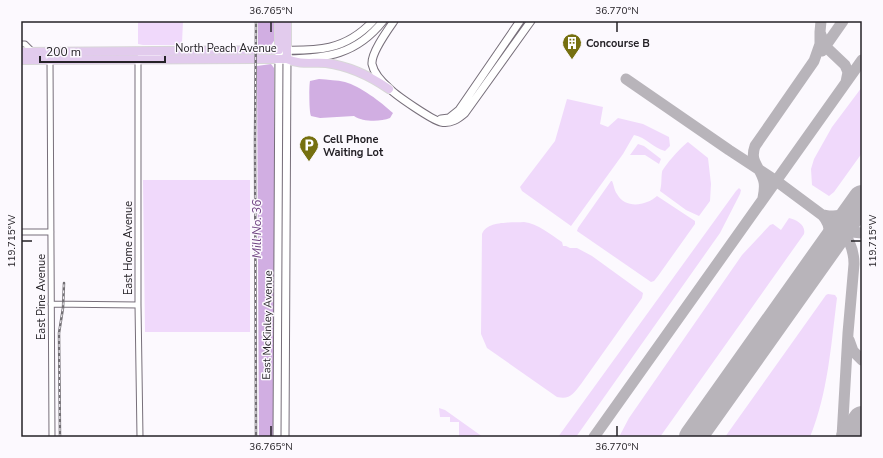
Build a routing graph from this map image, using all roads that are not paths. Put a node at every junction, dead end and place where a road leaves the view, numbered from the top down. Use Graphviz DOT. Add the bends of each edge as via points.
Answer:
graph roads {
  1 [pos="279,21"];
  2 [pos="287,21"];
  3 [pos="373,21"];
  4 [pos="383,21"];
  5 [pos="394,21"];
  6 [pos="520,21"];
  7 [pos="531,21"];
  8 [pos="23,44"];
  9 [pos="96,51"];
  10 [pos="162,51"];
  11 [pos="21,52"];
  12 [pos="33,52"];
  13 [pos="48,52"];
  14 [pos="280,54"];
  15 [pos="21,56"];
  16 [pos="138,59"];
  17 [pos="21,60"];
  18 [pos="50,60"];
  19 [pos="389,89"];
  20 [pos="429,117"];
  21 [pos="21,232"];
  22 [pos="51,232"];
  23 [pos="51,304"];
  24 [pos="138,305"];
  25 [pos="277,317"];
  26 [pos="285,367"];
  27 [pos="277,374"];
  28 [pos="285,436"];
  29 [pos="52,437"];
  30 [pos="140,437"];
  31 [pos="277,437"];
  1 -- 14 [label="main road, East McKinley Avenue"];
  2 -- 14 [label="main road, East McKinley Avenue"];
  3 -- 14 [label="main road" via="356,36 334,46"];
  4 -- 14 [label="main road" via="362,41 340,53 323,57"];
  5 -- 19 [label="main road" via="372,62 375,72"];
  6 -- 20 [label="main road" via="459,110 449,118"];
  7 -- 20 [label="main road" via="462,116 448,123"];
  8 -- 12 [label="street"];
  9 -- 10 [label="main road, North Peach Avenue"];
  9 -- 13 [label="main road, North Peach Avenue"];
  9 -- 18 [label="main road" via="83,55 56,55"];
  10 -- 14 [label="main road, North Peach Avenue" via="261,50"];
  10 -- 16 [label="street" via="157,55 141,56"];
  11 -- 12 [label="main road, North Peach Avenue"];
  12 -- 13 [label="main road, North Peach Avenue"];
  13 -- 15 [label="main road" via="42,56"];
  14 -- 16 [label="main road, North Peach Avenue" via="265,59"];
  14 -- 19 [label="main road" via="295,63 328,63 351,68"];
  14 -- 25 [label="main road, East McKinley Avenue"];
  14 -- 26 [label="main road, East McKinley Avenue"];
  16 -- 18 [label="main road, North Peach Avenue"];
  16 -- 24 [label="street, East Home Avenue"];
  17 -- 18 [label="main road, North Peach Avenue"];
  18 -- 22 [label="street, East Pine Avenue"];
  19 -- 20 [label="main road"];
  21 -- 22 [label="street"];
  22 -- 23 [label="street, East Pine Avenue"];
  23 -- 24 [label="street"];
  23 -- 29 [label="street, East Pine Avenue"];
  24 -- 30 [label="street, East Home Avenue"];
  25 -- 26 [label="main road" via="282,338 282,362"];
  25 -- 27 [label="main road, East McKinley Avenue"];
  26 -- 28 [label="main road, East McKinley Avenue"];
  27 -- 28 [label="main road" via="281,375 282,379"];
  27 -- 31 [label="main road, East McKinley Avenue"];
}
